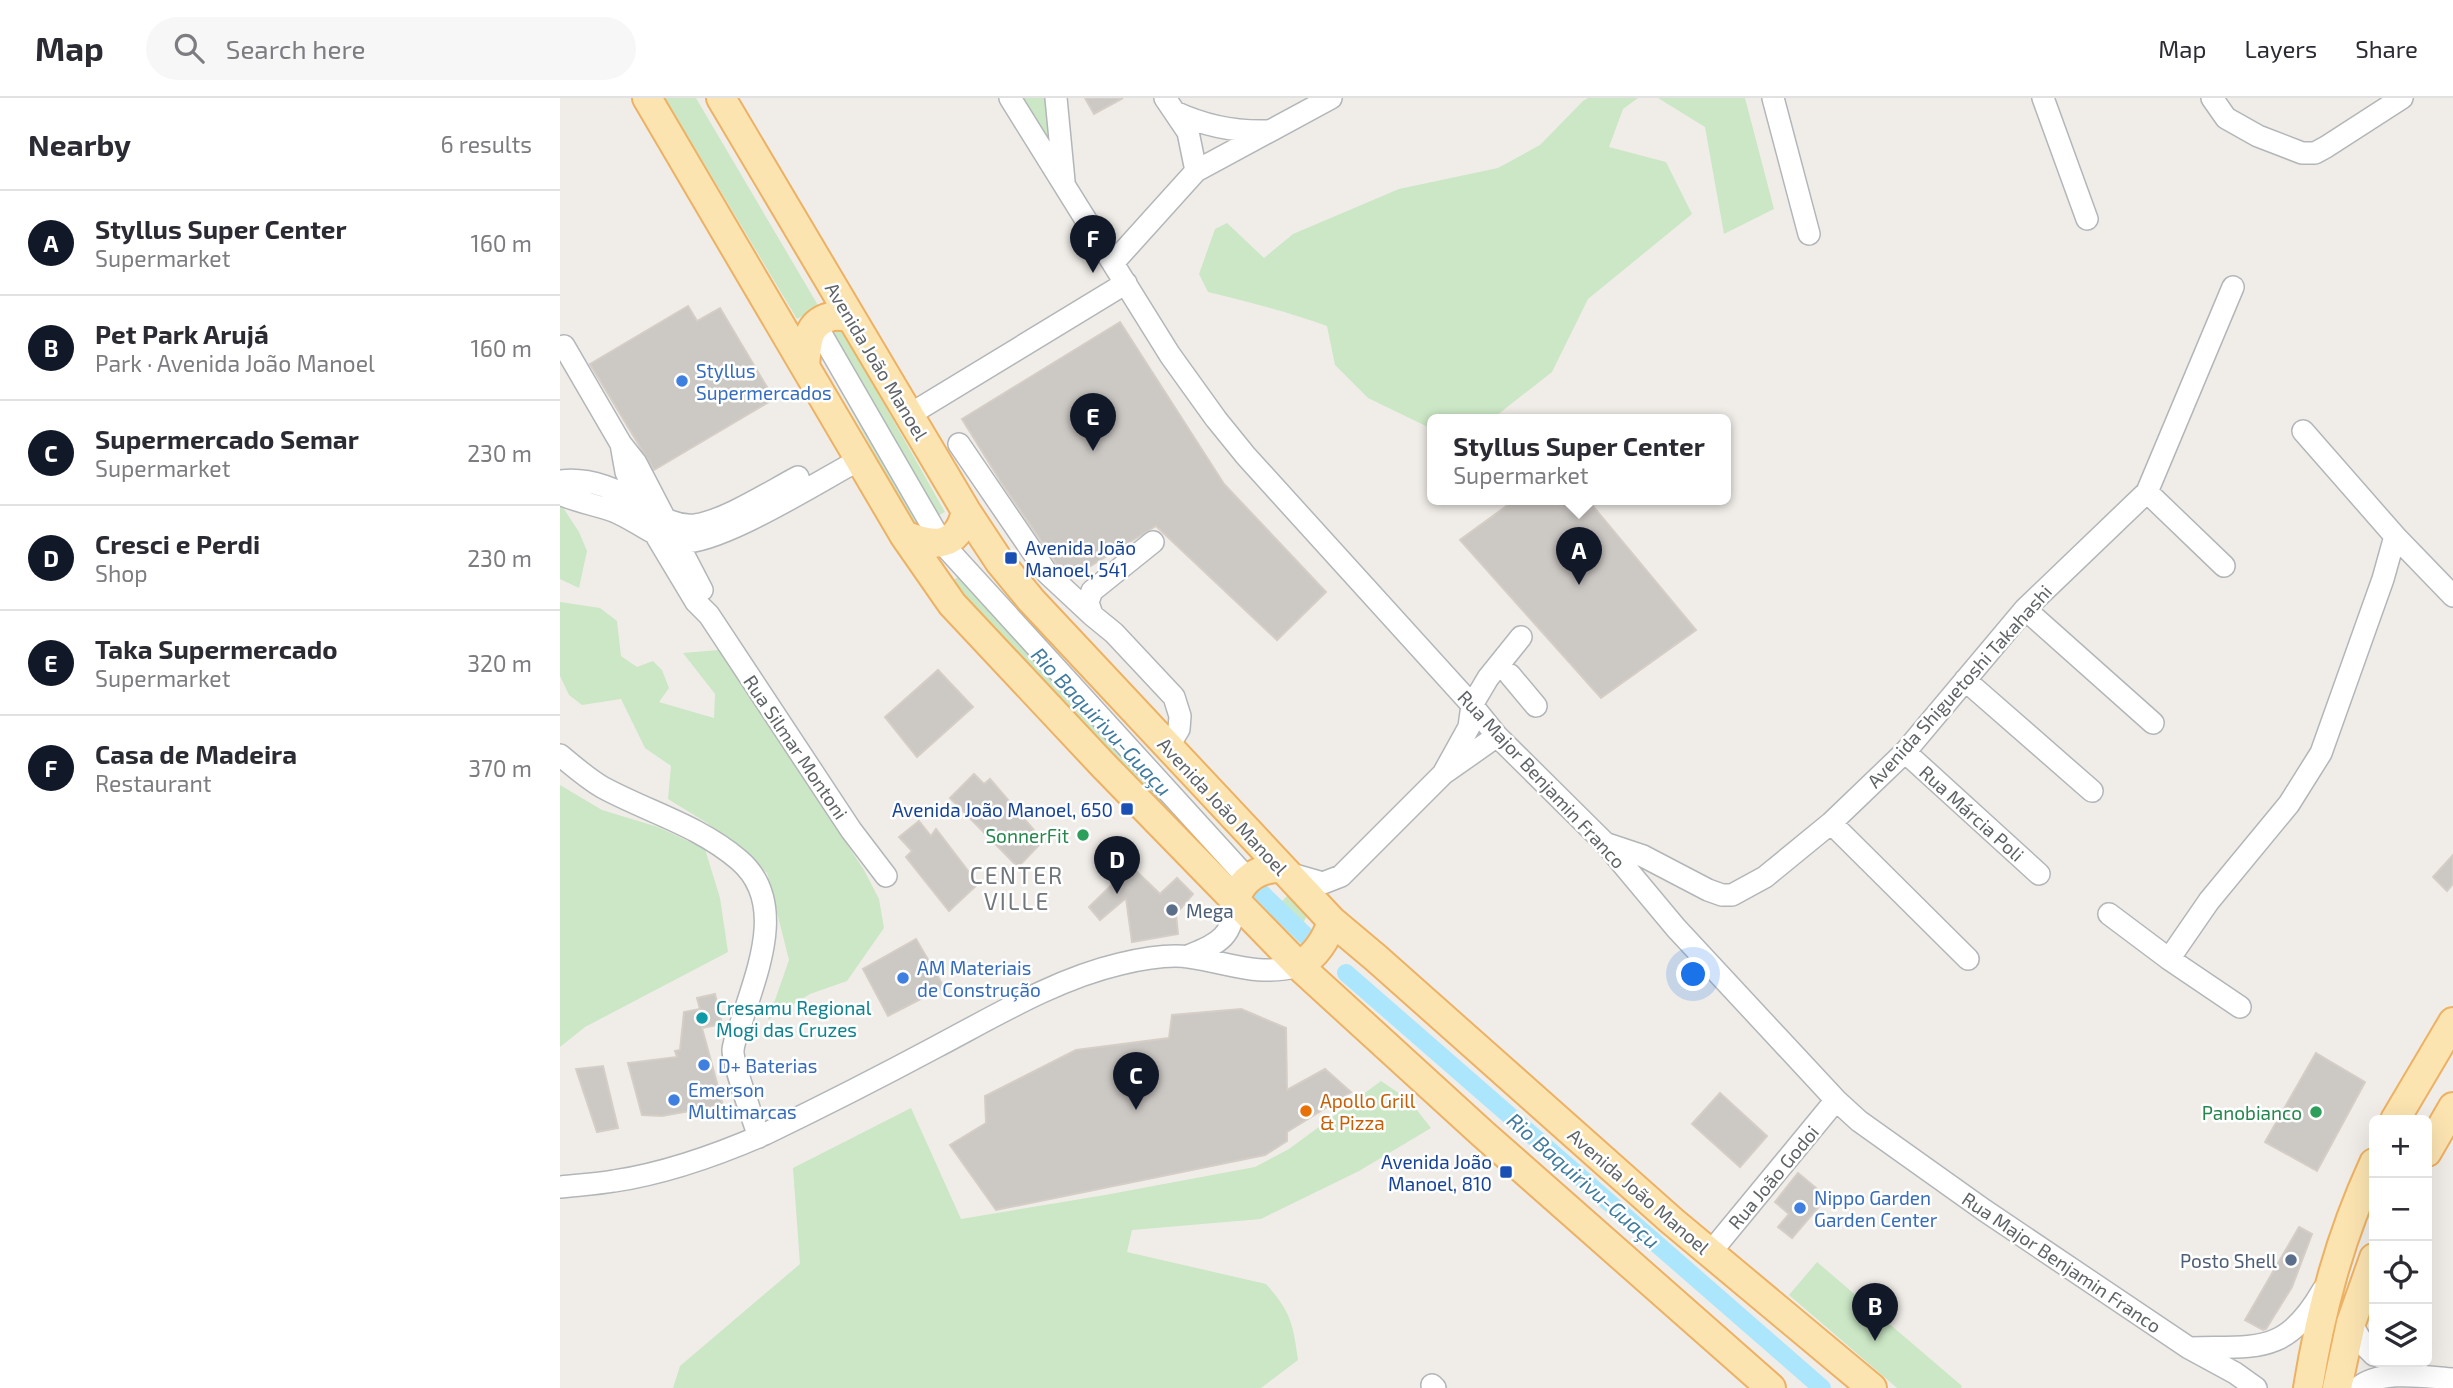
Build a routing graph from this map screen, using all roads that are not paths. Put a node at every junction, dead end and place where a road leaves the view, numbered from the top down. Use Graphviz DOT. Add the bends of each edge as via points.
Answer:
graph roads {
  1 [pos="647,98"];
  2 [pos="722,98"];
  3 [pos="1010,98"];
  4 [pos="1056,98"];
  5 [pos="1331,98"];
  6 [pos="1773,98"];
  7 [pos="2043,98"];
  8 [pos="2211,98"];
  9 [pos="2402,98"];
  10 [pos="1170,105"];
  11 [pos="1272,131"];
  12 [pos="1196,171"];
  13 [pos="1064,183"];
  14 [pos="2087,219"];
  15 [pos="1809,234"];
  16 [pos="1113,263"];
  17 [pos="1126,283"];
  18 [pos="2233,288"];
  19 [pos="852,319"];
  20 [pos="816,325"];
  21 [pos="564,346"];
  22 [pos="804,366"];
  23 [pos="909,415"];
  24 [pos="2303,432"];
  25 [pos="959,444"];
  26 [pos="622,454"];
  27 [pos="856,454"];
  28 [pos="560,481"];
  29 [pos="595,483"];
  30 [pos="2147,492"];
  31 [pos="560,494"];
  32 [pos="641,504"];
  33 [pos="965,512"];
  34 [pos="661,527"];
  35 [pos="904,535"];
  36 [pos="2395,536"];
  37 [pos="679,542"];
  38 [pos="1153,542"];
  39 [pos="942,543"];
  40 [pos="2224,566"];
  41 [pos="2453,596"];
  42 [pos="2025,609"];
  43 [pos="709,615"];
  44 [pos="1092,615"];
  45 [pos="1521,637"];
  46 [pos="1510,676"];
  47 [pos="1965,680"];
  48 [pos="1472,705"];
  49 [pos="1536,706"];
  50 [pos="2152,723"];
  51 [pos="1497,736"];
  52 [pos="1168,747"];
  53 [pos="1905,751"];
  54 [pos="560,754"];
  55 [pos="1443,774"];
  56 [pos="2092,791"];
  57 [pos="1830,823"];
  58 [pos="1605,843"];
  59 [pos="1280,868"];
  60 [pos="2039,874"];
  61 [pos="886,876"];
  62 [pos="1341,876"];
  63 [pos="1241,890"];
  64 [pos="2109,914"];
  65 [pos="1332,921"];
  66 [pos="1188,956"];
  67 [pos="1968,959"];
  68 [pos="2169,959"];
  69 [pos="1299,966"];
  70 [pos="2240,1007"];
  71 [pos="2453,1021"];
  72 [pos="1836,1100"];
  73 [pos="2453,1107"];
  74 [pos="2398,1115"];
  75 [pos="759,1137"];
  76 [pos="2432,1143"];
  77 [pos="2369,1175"];
  78 [pos="560,1187"];
  79 [pos="1710,1253"];
  80 [pos="2369,1272"];
  81 [pos="2331,1276"];
  82 [pos="2351,1323"];
  83 [pos="2189,1348"];
  84 [pos="2369,1350"];
  85 [pos="2391,1367"];
  86 [pos="2401,1374"];
  87 [pos="2453,1379"];
  88 [pos="1771,1388"];
  89 [pos="1872,1388"];
  90 [pos="2256,1388"];
  91 [pos="2308,1388"];
  92 [pos="2337,1388"];
  93 [pos="2358,1388"];
  1 -- 22 [label="main road"];
  2 -- 19 [label="main road, Avenida João Manoel"];
  3 -- 13 [label="street, Rua Major Benjamin Franco"];
  4 -- 13 [label="street"];
  5 -- 11 [label="street"];
  6 -- 15 [label="street"];
  7 -- 14 [label="street"];
  8 -- 9 [label="street" via="2226,118 2302,153 2326,147"];
  10 -- 11 [label="street" via="1201,124"];
  10 -- 12 [label="street" via="1188,132"];
  11 -- 12 [label="street"];
  12 -- 16 [label="street"];
  13 -- 16 [label="street, Rua Major Benjamin Franco"];
  16 -- 17 [label="street, Rua Major Benjamin Franco"];
  17 -- 23 [label="street"];
  17 -- 48 [label="street, Rua Major Benjamin Franco" via="1170,355 1246,456"];
  18 -- 30 [label="street, Avenida Shiguetoshi Takahashi"];
  19 -- 20 [label="main road" via="829,316"];
  19 -- 23 [label="main road, Avenida João Manoel"];
  20 -- 22 [label="main road" via="807,340"];
  20 -- 39 [label="street"];
  21 -- 26 [label="street"];
  22 -- 27 [label="main road"];
  23 -- 33 [label="main road, Avenida João Manoel"];
  24 -- 36 [label="street"];
  25 -- 44 [label="street" via="1047,573"];
  26 -- 29 [label="street" via="613,474"];
  26 -- 32 [label="street"];
  26 -- 34 [label="street" via="636,463"];
  27 -- 34 [label="street" via="727,514 696,525"];
  27 -- 35 [label="main road"];
  27 -- 37 [label="street" via="746,522 697,542"];
  28 -- 29 [label="street"];
  29 -- 32 [label="street"];
  30 -- 40 [label="street"];
  30 -- 42 [label="street, Avenida Shiguetoshi Takahashi"];
  31 -- 34 [label="street"];
  32 -- 34 [label="street"];
  33 -- 39 [label="main road" via="955,535"];
  33 -- 52 [label="main road, Avenida João Manoel" via="1020,587"];
  34 -- 37 [label="street, Rua Silmar Montoni"];
  34 -- 43 [label="street, Rua Silmar Montoni" via="682,580"];
  35 -- 39 [label="main road" via="923,543"];
  35 -- 63 [label="main road" via="952,604 978,632"];
  36 -- 41 [label="street"];
  36 -- 68 [label="street" via="2321,753 2289,804 2209,901"];
  37 -- 43 [label="street, Rua Silmar Montoni" via="705,596"];
  38 -- 44 [label="street" via="1092,591 1088,602"];
  39 -- 63 [label="street"];
  42 -- 47 [label="street, Avenida Shiguetoshi Takahashi"];
  42 -- 50 [label="street"];
  43 -- 61 [label="street, Rua Silmar Montoni"];
  44 -- 52 [label="street" via="1174,696 1179,729"];
  45 -- 48 [label="street"];
  46 -- 49 [label="street"];
  47 -- 53 [label="street, Avenida Shiguetoshi Takahashi"];
  47 -- 56 [label="street"];
  48 -- 51 [label="street, Rua Major Benjamin Franco"];
  48 -- 55 [label="street" via="1469,727"];
  51 -- 55 [label="street"];
  51 -- 58 [label="street, Rua Major Benjamin Franco"];
  52 -- 59 [label="main road, Avenida João Manoel"];
  53 -- 57 [label="street, Avenida Shiguetoshi Takahashi"];
  53 -- 60 [label="street, Rua Márcia Poli"];
  54 -- 75 [label="street" via="600,786 709,838 741,861 757,881 767,919 756,976 732,1052"];
  55 -- 62 [label="street"];
  57 -- 58 [label="street, Avenida Shiguetoshi Takahashi" via="1765,877 1732,895 1708,890 1643,856"];
  57 -- 67 [label="street"];
  58 -- 72 [label="street, Rua Major Benjamin Franco" via="1676,928"];
  59 -- 62 [label="street" via="1292,876 1323,883"];
  59 -- 63 [label="main road" via="1261,870"];
  59 -- 65 [label="main road, Avenida João Manoel"];
  62 -- 65 [label="street"];
  63 -- 66 [label="street" via="1227,933 1212,946"];
  63 -- 69 [label="main road"];
  64 -- 68 [label="street"];
  65 -- 69 [label="main road" via="1317,952"];
  65 -- 79 [label="main road, Avenida João Manoel"];
  66 -- 69 [label="street" via="1262,971"];
  66 -- 75 [label="street" via="1120,964 1057,986"];
  68 -- 70 [label="street"];
  69 -- 88 [label="main road"];
  71 -- 74 [label="main road"];
  72 -- 79 [label="street, Rua João Godoi"];
  72 -- 83 [label="street, Rua Major Benjamin Franco" via="1984,1210"];
  73 -- 76 [label="main road"];
  75 -- 78 [label="street" via="661,1171 614,1182"];
  77 -- 81 [label="main road"];
  79 -- 89 [label="main road, Avenida João Manoel"];
  80 -- 82 [label="main road"];
  81 -- 83 [label="street" via="2309,1314 2281,1339 2269,1345"];
  81 -- 91 [label="main road"];
  82 -- 84 [label="street"];
  82 -- 92 [label="main road"];
  83 -- 90 [label="street, Rua Major Benjamin Franco"];
  85 -- 86 [label="street"];
  86 -- 87 [label="street"];
  86 -- 93 [label="street" via="2366,1381"];
}
